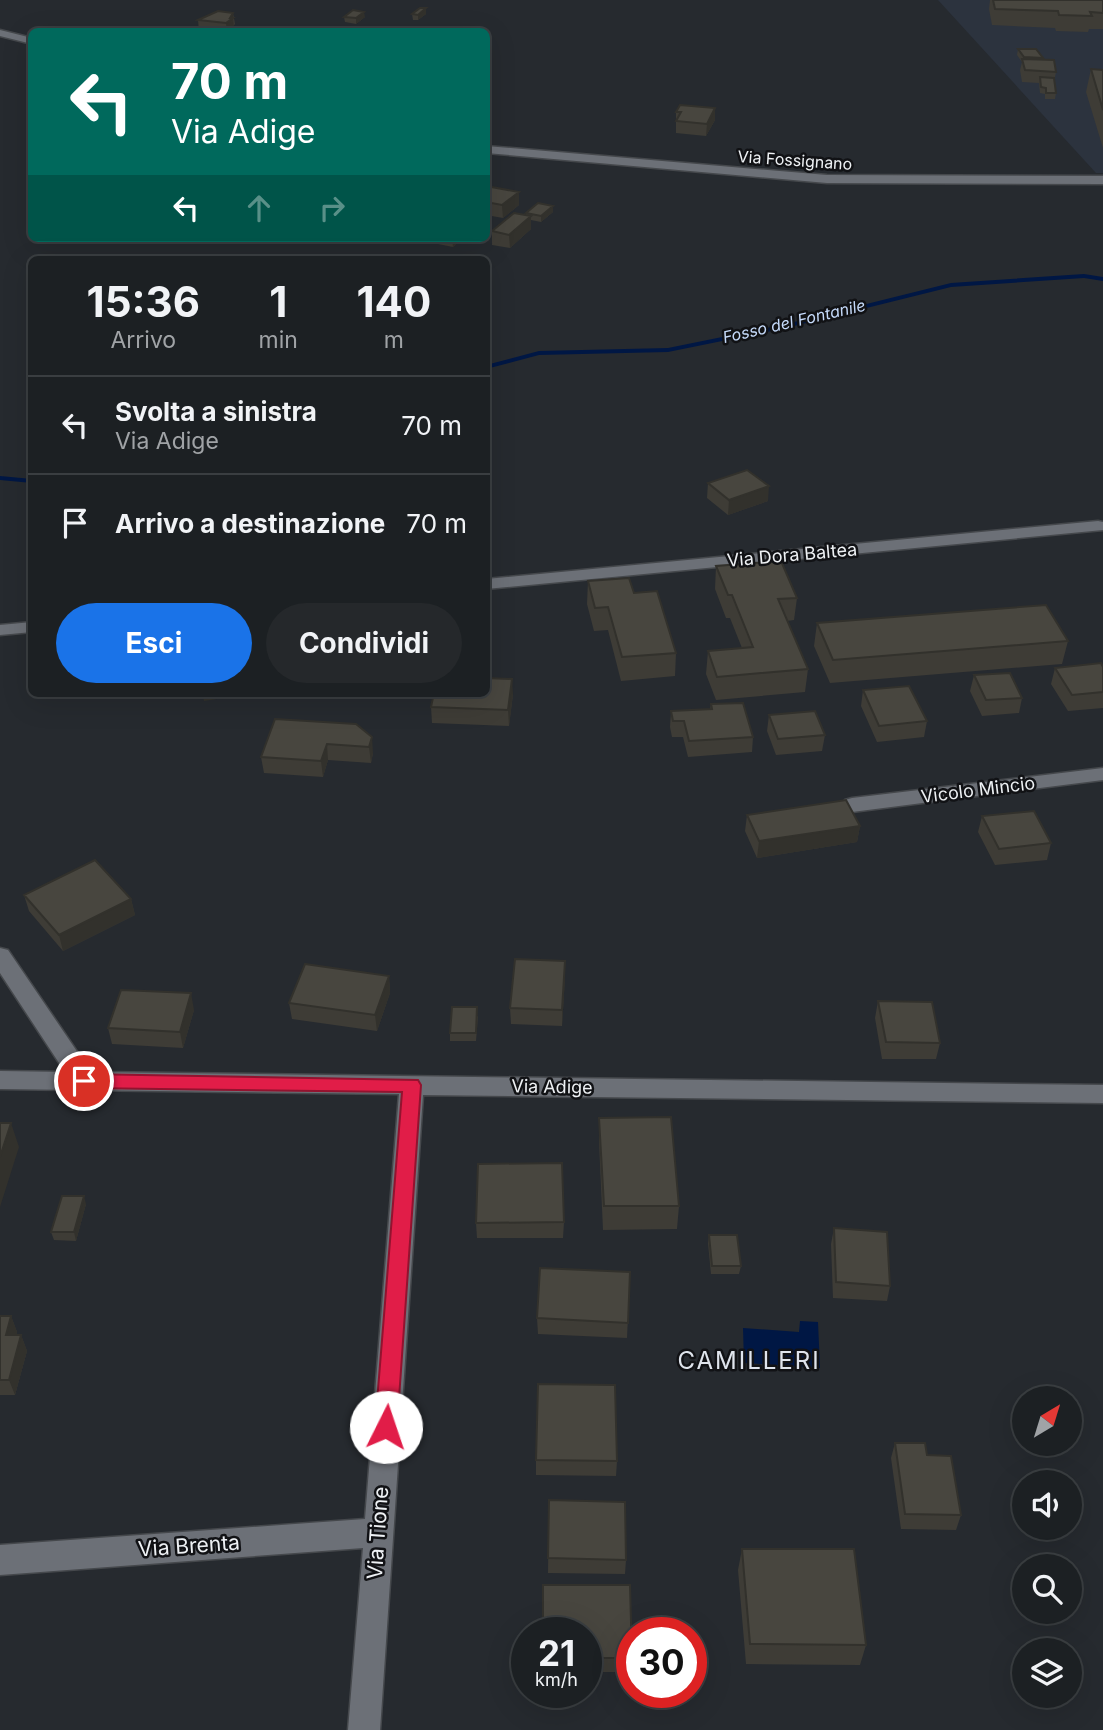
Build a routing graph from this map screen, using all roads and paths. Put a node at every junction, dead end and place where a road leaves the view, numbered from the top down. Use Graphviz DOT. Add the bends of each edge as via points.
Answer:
graph roads {
  1 [pos="0,33"];
  2 [pos="28,40"];
  3 [pos="490,149"];
  4 [pos="1103,180"];
  5 [pos="1101,528"];
  6 [pos="490,584"];
  7 [pos="28,627"];
  8 [pos="0,630"];
  9 [pos="1103,774"];
  10 [pos="852,805"];
  11 [pos="0,956"];
  12 [pos="0,1080"];
  13 [pos="84,1081"];
  14 [pos="412,1085"];
  15 [pos="1103,1094"];
  16 [pos="378,1532"];
  17 [pos="0,1560"];
  18 [pos="364,1730"];
  1 -- 2 [label="street"];
  3 -- 4 [label="street, Via Fossignano" via="819,179"];
  5 -- 6 [label="street, Via Dora Baltea"];
  7 -- 8 [label="street"];
  9 -- 10 [label="street, Vicolo Mincio"];
  11 -- 13 [label="street"];
  12 -- 13 [label="street, Via Adige"];
  13 -- 14 [label="street, Via Adige"];
  14 -- 15 [label="street, Via Adige"];
  14 -- 16 [label="street, Via Tione"];
  16 -- 17 [label="street, Via Brenta"];
  16 -- 18 [label="street, Via Tione"];
}
